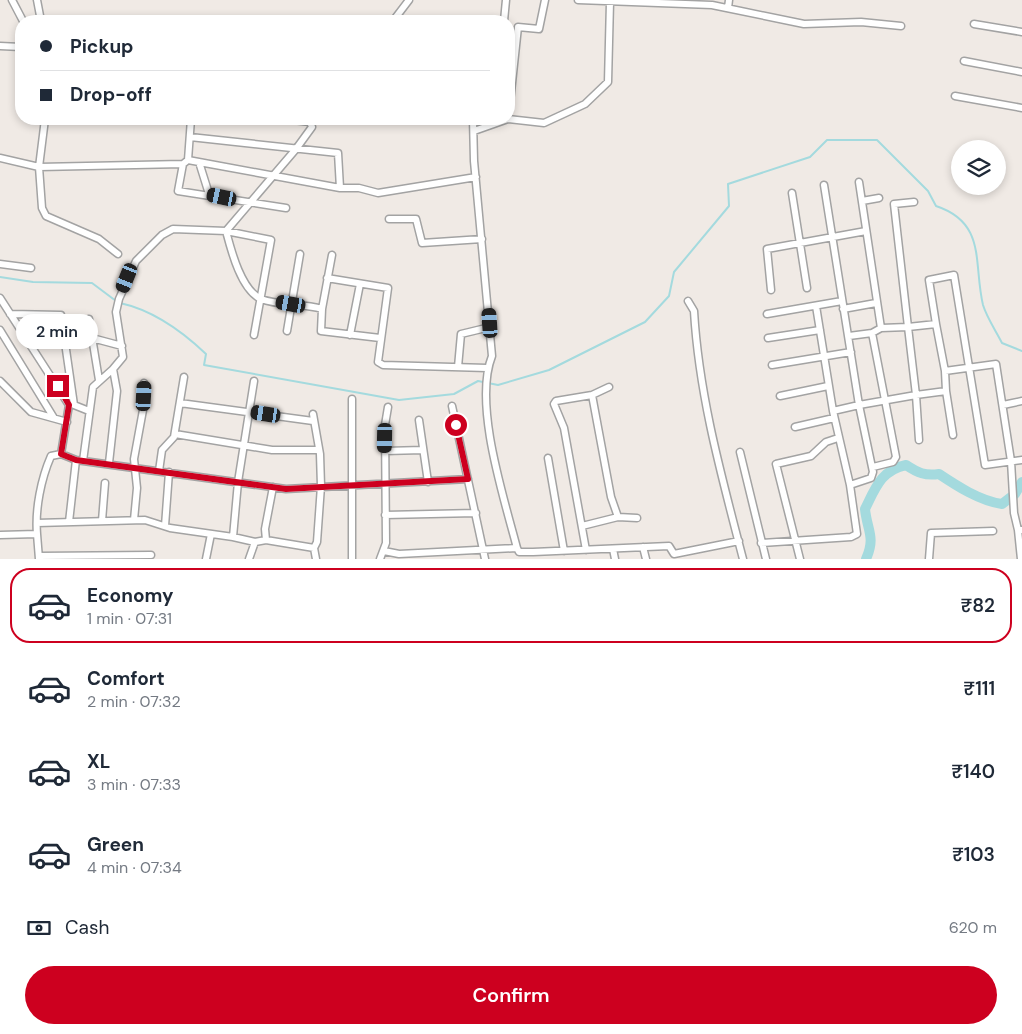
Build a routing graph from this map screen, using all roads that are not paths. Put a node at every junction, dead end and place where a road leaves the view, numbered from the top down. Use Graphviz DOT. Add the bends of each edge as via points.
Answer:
graph roads {
  1 [pos="12,0"];
  2 [pos="37,0"];
  3 [pos="409,0"];
  4 [pos="506,0"];
  5 [pos="545,0"];
  6 [pos="578,0"];
  7 [pos="729,0"];
  8 [pos="610,2"];
  9 [pos="728,8"];
  10 [pos="20,15"];
  11 [pos="39,15"];
  12 [pos="398,15"];
  13 [pos="505,15"];
  14 [pos="974,24"];
  15 [pos="901,26"];
  16 [pos="1022,32"];
  17 [pos="0,46"];
  18 [pos="515,46"];
  19 [pos="15,47"];
  20 [pos="964,61"];
  21 [pos="1022,72"];
  22 [pos="955,96"];
  23 [pos="1022,107"];
  24 [pos="515,120"];
  25 [pos="44,125"];
  26 [pos="191,125"];
  27 [pos="474,125"];
  28 [pos="491,125"];
  29 [pos="312,127"];
  30 [pos="474,131"];
  31 [pos="190,137"];
  32 [pos="296,149"];
  33 [pos="0,158"];
  34 [pos="185,162"];
  35 [pos="199,162"];
  36 [pos="39,167"];
  37 [pos="273,177"];
  38 [pos="476,177"];
  39 [pos="858,182"];
  40 [pos="824,185"];
  41 [pos="340,188"];
  42 [pos="792,193"];
  43 [pos="209,194"];
  44 [pos="879,198"];
  45 [pos="862,201"];
  46 [pos="250,202"];
  47 [pos="914,202"];
  48 [pos="286,208"];
  49 [pos="388,220"];
  50 [pos="226,231"];
  51 [pos="866,231"];
  52 [pos="832,236"];
  53 [pos="482,239"];
  54 [pos="799,242"];
  55 [pos="118,254"];
  56 [pos="300,254"];
  57 [pos="332,255"];
  58 [pos="0,264"];
  59 [pos="30,268"];
  60 [pos="327,278"];
  61 [pos="360,284"];
  62 [pos="807,288"];
  63 [pos="771,290"];
  64 [pos="0,298"];
  65 [pos="260,298"];
  66 [pos="688,301"];
  67 [pos="842,301"];
  68 [pos="876,303"];
  69 [pos="291,304"];
  70 [pos="816,306"];
  71 [pos="322,309"];
  72 [pos="844,309"];
  73 [pos="10,314"];
  74 [pos="768,314"];
  75 [pos="89,319"];
  76 [pos="936,324"];
  77 [pos="490,327"];
  78 [pos="881,328"];
  79 [pos="908,328"];
  80 [pos="0,330"];
  81 [pos="820,330"];
  82 [pos="287,331"];
  83 [pos="872,333"];
  84 [pos="350,335"];
  85 [pos="254,336"];
  86 [pos="849,336"];
  87 [pos="66,338"];
  88 [pos="92,338"];
  89 [pos="380,338"];
  90 [pos="768,338"];
  91 [pos="30,344"];
  92 [pos="122,346"];
  93 [pos="851,352"];
  94 [pos="825,356"];
  95 [pos="772,365"];
  96 [pos="458,367"];
  97 [pos="487,368"];
  98 [pos="970,368"];
  99 [pos="113,369"];
  100 [pos="945,371"];
  101 [pos="184,377"];
  102 [pos="99,380"];
  103 [pos="0,381"];
  104 [pos="254,381"];
  105 [pos="144,383"];
  106 [pos="828,386"];
  107 [pos="610,387"];
  108 [pos="946,391"];
  109 [pos="592,395"];
  110 [pos="916,395"];
  111 [pos="780,396"];
  112 [pos="352,399"];
  113 [pos="886,399"];
  114 [pos="1022,401"];
  115 [pos="180,402"];
  116 [pos="72,405"];
  117 [pos="858,405"];
  118 [pos="1003,405"];
  119 [pos="452,406"];
  120 [pos="388,408"];
  121 [pos="89,411"];
  122 [pos="833,411"];
  123 [pos="250,412"];
  124 [pos="313,414"];
  125 [pos="54,418"];
  126 [pos="834,418"];
  127 [pos="419,420"];
  128 [pos="313,421"];
  129 [pos="67,422"];
  130 [pos="796,426"];
  131 [pos="175,434"];
  132 [pos="953,435"];
  133 [pos="838,438"];
  134 [pos="919,440"];
  135 [pos="244,446"];
  136 [pos="319,450"];
  137 [pos="423,450"];
  138 [pos="385,451"];
  139 [pos="740,452"];
  140 [pos="61,454"];
  141 [pos="548,458"];
  142 [pos="79,460"];
  143 [pos="1022,460"];
  144 [pos="1011,461"];
  145 [pos="109,463"];
  146 [pos="873,467"];
  147 [pos="136,468"];
  148 [pos="159,471"];
  149 [pos="169,472"];
  150 [pos="468,479"];
  151 [pos="238,482"];
  152 [pos="428,482"];
  153 [pos="105,483"];
  154 [pos="384,485"];
  155 [pos="850,485"];
  156 [pos="321,486"];
  157 [pos="353,486"];
  158 [pos="273,487"];
  159 [pos="476,512"];
  160 [pos="385,515"];
  161 [pos="618,518"];
  162 [pos="637,518"];
  163 [pos="134,520"];
  164 [pos="102,521"];
  165 [pos="69,522"];
  166 [pos="37,523"];
  167 [pos="165,526"];
  168 [pos="582,526"];
  169 [pos="1020,530"];
  170 [pos="993,531"];
  171 [pos="37,534"];
  172 [pos="211,534"];
  173 [pos="0,535"];
  174 [pos="233,537"];
  175 [pos="266,540"];
  176 [pos="739,541"];
  177 [pos="795,541"];
  178 [pos="256,542"];
  179 [pos="761,542"];
  180 [pos="643,547"];
  181 [pos="314,548"];
  182 [pos="613,549"];
  183 [pos="484,550"];
  184 [pos="586,550"];
  185 [pos="384,551"];
  186 [pos="564,551"];
  187 [pos="518,553"];
  188 [pos="151,555"];
  189 [pos="431,556"];
  190 [pos="452,556"];
  191 [pos="540,556"];
  192 [pos="39,558"];
  193 [pos="206,559"];
  194 [pos="250,559"];
  195 [pos="316,559"];
  196 [pos="352,559"];
  197 [pos="380,559"];
  198 [pos="485,559"];
  199 [pos="616,559"];
  200 [pos="646,559"];
  201 [pos="744,559"];
  202 [pos="766,559"];
  203 [pos="800,559"];
  204 [pos="929,559"];
  205 [pos="1022,559"];
  1 -- 10 [label="street"];
  2 -- 11 [label="street"];
  3 -- 12 [label="street"];
  4 -- 13 [label="street"];
  5 -- 18 [label="street" via="538,29 518,27"];
  6 -- 8 [label="street"];
  7 -- 9 [label="street"];
  8 -- 9 [label="street" via="686,3"];
  8 -- 24 [label="street" via="608,82 585,104 544,123"];
  9 -- 15 [label="street" via="804,24 861,22"];
  14 -- 16 [label="street"];
  17 -- 19 [label="street"];
  20 -- 21 [label="street"];
  22 -- 23 [label="street"];
  25 -- 36 [label="street"];
  26 -- 31 [label="street"];
  27 -- 30 [label="street"];
  28 -- 30 [label="street"];
  29 -- 32 [label="street"];
  30 -- 38 [label="street"];
  31 -- 32 [label="street"];
  31 -- 34 [label="street"];
  32 -- 37 [label="street"];
  32 -- 41 [label="street" via="338,152"];
  33 -- 36 [label="street"];
  34 -- 35 [label="street"];
  34 -- 36 [label="street"];
  34 -- 43 [label="street" via="178,191"];
  35 -- 37 [label="street"];
  35 -- 43 [label="street"];
  36 -- 55 [label="street" via="42,208 46,216 99,239"];
  37 -- 41 [label="street"];
  37 -- 46 [label="street"];
  38 -- 41 [label="street" via="378,192"];
  38 -- 53 [label="street"];
  39 -- 45 [label="street"];
  40 -- 52 [label="street"];
  42 -- 54 [label="street"];
  43 -- 46 [label="street"];
  44 -- 45 [label="street"];
  45 -- 51 [label="street"];
  46 -- 48 [label="street"];
  46 -- 50 [label="street"];
  47 -- 79 [label="street" via="894,204"];
  49 -- 53 [label="street" via="416,219 422,243"];
  50 -- 65 [label="street" via="233,258 248,288"];
  50 -- 65 [label="street" via="270,240"];
  50 -- 92 [label="street" via="173,229 162,235 136,261 116,312"];
  51 -- 52 [label="street"];
  51 -- 68 [label="street"];
  52 -- 54 [label="street"];
  52 -- 67 [label="street"];
  53 -- 77 [label="street"];
  54 -- 62 [label="street"];
  54 -- 63 [label="street" via="767,249"];
  56 -- 69 [label="street"];
  57 -- 60 [label="street"];
  58 -- 59 [label="street"];
  60 -- 61 [label="street"];
  60 -- 71 [label="street"];
  61 -- 84 [label="street"];
  61 -- 89 [label="street" via="388,288"];
  64 -- 73 [label="street"];
  65 -- 69 [label="street"];
  65 -- 85 [label="street"];
  66 -- 176 [label="street" via="694,311 701,380 712,434"];
  67 -- 70 [label="street"];
  67 -- 72 [label="street"];
  68 -- 72 [label="street"];
  68 -- 78 [label="street"];
  69 -- 71 [label="street"];
  69 -- 82 [label="street"];
  70 -- 74 [label="street"];
  70 -- 81 [label="street"];
  71 -- 84 [label="street" via="321,331"];
  72 -- 86 [label="street"];
  73 -- 87 [label="street" via="59,314"];
  73 -- 91 [label="street"];
  75 -- 88 [label="street"];
  76 -- 79 [label="street"];
  76 -- 98 [label="street" via="929,280 954,276"];
  76 -- 100 [label="street"];
  77 -- 96 [label="street" via="461,334"];
  77 -- 97 [label="street" via="492,356"];
  78 -- 79 [label="street"];
  78 -- 83 [label="street"];
  79 -- 110 [label="street"];
  80 -- 125 [label="street"];
  81 -- 90 [label="street"];
  81 -- 94 [label="street"];
  83 -- 86 [label="street"];
  83 -- 113 [label="street"];
  84 -- 89 [label="street"];
  86 -- 93 [label="street"];
  87 -- 91 [label="street"];
  87 -- 116 [label="street"];
  88 -- 92 [label="street"];
  88 -- 102 [label="street"];
  89 -- 96 [label="street" via="378,362 383,365"];
  91 -- 116 [label="street"];
  92 -- 99 [label="street" via="122,359"];
  93 -- 94 [label="street"];
  93 -- 117 [label="street"];
  94 -- 95 [label="street"];
  94 -- 106 [label="street"];
  96 -- 97 [label="street"];
  97 -- 187 [label="street" via="485,405"];
  98 -- 100 [label="street"];
  98 -- 118 [label="street" via="996,364"];
  98 -- 144 [label="street" via="985,465"];
  99 -- 102 [label="street"];
  99 -- 145 [label="street" via="117,391"];
  100 -- 108 [label="street"];
  101 -- 115 [label="street"];
  102 -- 121 [label="street" via="93,387"];
  103 -- 125 [label="street" via="30,411"];
  104 -- 123 [label="street"];
  105 -- 147 [label="street" via="143,410 134,459"];
  106 -- 111 [label="street"];
  106 -- 122 [label="street"];
  107 -- 109 [label="street"];
  108 -- 110 [label="street"];
  108 -- 132 [label="street"];
  109 -- 161 [label="street" via="611,497"];
  109 -- 168 [label="street" via="554,404 564,428"];
  110 -- 113 [label="street"];
  110 -- 134 [label="street"];
  112 -- 157 [label="street"];
  113 -- 117 [label="street"];
  113 -- 146 [label="street" via="896,458 893,462"];
  114 -- 118 [label="street"];
  115 -- 123 [label="street"];
  115 -- 131 [label="street"];
  116 -- 121 [label="street"];
  116 -- 129 [label="street"];
  117 -- 122 [label="street"];
  117 -- 146 [label="street"];
  118 -- 144 [label="street"];
  119 -- 150 [label="street"];
  120 -- 138 [label="street"];
  121 -- 142 [label="street"];
  122 -- 126 [label="street"];
  123 -- 128 [label="street"];
  123 -- 135 [label="street"];
  124 -- 128 [label="street"];
  125 -- 129 [label="street"];
  126 -- 130 [label="street"];
  126 -- 133 [label="street"];
  127 -- 137 [label="street"];
  128 -- 136 [label="street"];
  129 -- 140 [label="street"];
  131 -- 135 [label="street"];
  131 -- 148 [label="street" via="162,450"];
  133 -- 155 [label="street"];
  133 -- 177 [label="street" via="826,442 812,456 776,464"];
  135 -- 136 [label="street"];
  135 -- 151 [label="street"];
  136 -- 156 [label="street"];
  137 -- 138 [label="street"];
  137 -- 152 [label="street"];
  138 -- 154 [label="street"];
  139 -- 179 [label="street"];
  140 -- 142 [label="street"];
  140 -- 166 [label="street" via="50,456 45,469"];
  141 -- 186 [label="street"];
  142 -- 145 [label="street"];
  142 -- 165 [label="street"];
  143 -- 144 [label="street"];
  144 -- 169 [label="street" via="1013,502"];
  145 -- 147 [label="street"];
  146 -- 155 [label="street" via="871,478"];
  147 -- 148 [label="street"];
  147 -- 163 [label="street"];
  148 -- 149 [label="street"];
  149 -- 151 [label="street"];
  149 -- 167 [label="street"];
  150 -- 152 [label="street"];
  150 -- 159 [label="street"];
  151 -- 158 [label="street"];
  151 -- 174 [label="street"];
  152 -- 154 [label="street"];
  153 -- 164 [label="street"];
  154 -- 157 [label="street"];
  154 -- 160 [label="street"];
  155 -- 177 [label="street" via="857,534"];
  156 -- 157 [label="street"];
  156 -- 158 [label="street"];
  156 -- 181 [label="street"];
  157 -- 196 [label="street"];
  158 -- 175 [label="street"];
  159 -- 160 [label="street"];
  159 -- 183 [label="street"];
  160 -- 185 [label="street"];
  161 -- 162 [label="street"];
  161 -- 168 [label="street"];
  163 -- 164 [label="street"];
  163 -- 167 [label="street"];
  164 -- 165 [label="street"];
  165 -- 166 [label="street"];
  166 -- 171 [label="street"];
  167 -- 172 [label="street"];
  168 -- 184 [label="street"];
  169 -- 205 [label="street"];
  170 -- 204 [label="street" via="932,533"];
  171 -- 173 [label="street"];
  171 -- 192 [label="street"];
  172 -- 174 [label="street"];
  172 -- 193 [label="street"];
  174 -- 178 [label="street"];
  175 -- 178 [label="street"];
  175 -- 181 [label="street"];
  176 -- 180 [label="street" via="674,554 669,546"];
  176 -- 201 [label="street"];
  177 -- 179 [label="street"];
  177 -- 203 [label="street"];
  178 -- 194 [label="street"];
  179 -- 202 [label="street"];
  180 -- 182 [label="street"];
  180 -- 200 [label="street"];
  181 -- 195 [label="street"];
  182 -- 184 [label="street"];
  182 -- 199 [label="street"];
  183 -- 187 [label="street"];
  183 -- 190 [label="street"];
  183 -- 198 [label="street"];
  184 -- 186 [label="street"];
  185 -- 189 [label="street"];
  185 -- 197 [label="street"];
  186 -- 191 [label="street"];
  187 -- 191 [label="street"];
  188 -- 192 [label="street"];
  189 -- 190 [label="street"];
}
